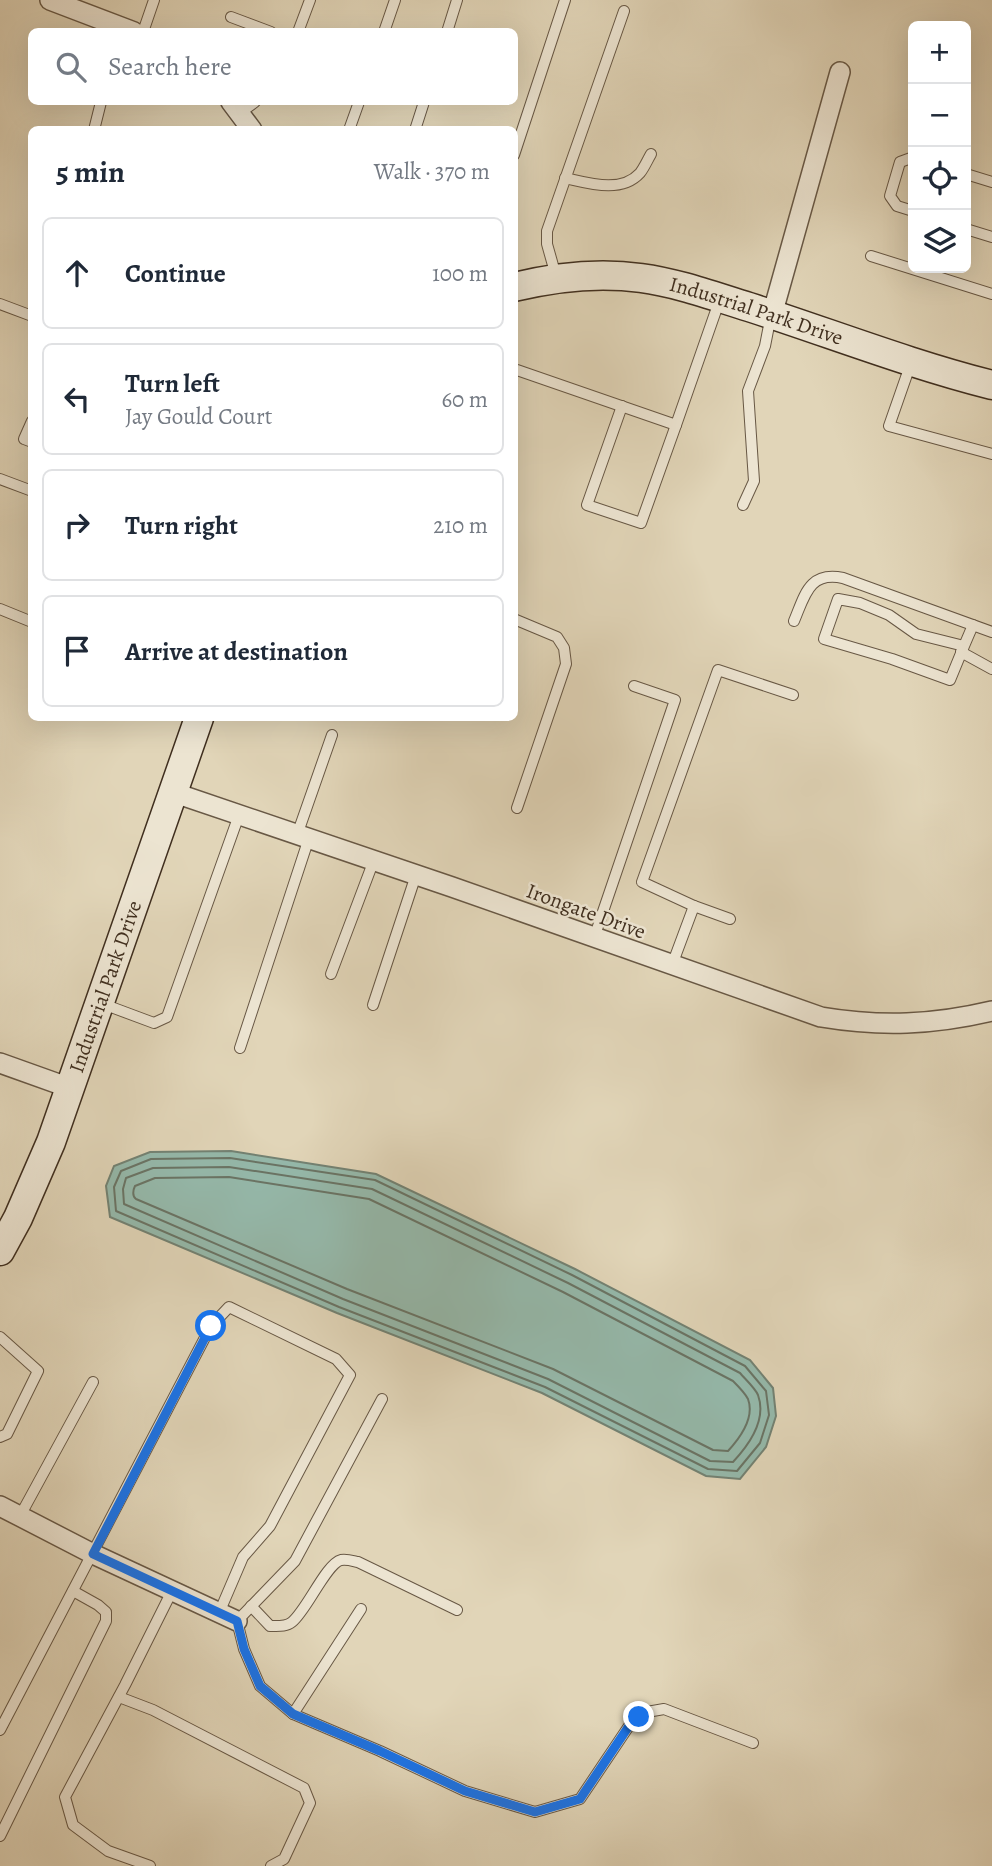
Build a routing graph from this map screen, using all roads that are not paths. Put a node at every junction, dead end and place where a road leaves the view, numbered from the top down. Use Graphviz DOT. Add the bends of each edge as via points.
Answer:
graph roads {
  1 [pos="50,0"];
  2 [pos="154,0"];
  3 [pos="310,0"];
  4 [pos="395,0"];
  5 [pos="457,0"];
  6 [pos="565,0"];
  7 [pos="624,11"];
  8 [pos="231,17"];
  9 [pos="109,27"];
  10 [pos="144,28"];
  11 [pos="260,28"];
  12 [pos="300,28"];
  13 [pos="385,28"];
  14 [pos="447,28"];
  15 [pos="840,72"];
  16 [pos="100,105"];
  17 [pos="242,105"];
  18 [pos="358,105"];
  19 [pos="423,105"];
  20 [pos="95,126"];
  21 [pos="250,126"];
  22 [pos="350,126"];
  23 [pos="416,126"];
  24 [pos="518,143"];
  25 [pos="651,154"];
  26 [pos="908,160"];
  27 [pos="971,176"];
  28 [pos="565,178"];
  29 [pos="992,182"];
  30 [pos="908,209"];
  31 [pos="971,231"];
  32 [pos="992,237"];
  33 [pos="871,256"];
  34 [pos="557,279"];
  35 [pos="518,286"];
  36 [pos="992,294"];
  37 [pos="720,298"];
  38 [pos="0,304"];
  39 [pos="28,314"];
  40 [pos="772,315"];
  41 [pos="911,363"];
  42 [pos="518,374"];
  43 [pos="992,385"];
  44 [pos="622,406"];
  45 [pos="676,425"];
  46 [pos="992,454"];
  47 [pos="0,479"];
  48 [pos="28,490"];
  49 [pos="743,506"];
  50 [pos="0,609"];
  51 [pos="28,620"];
  52 [pos="518,621"];
  53 [pos="794,621"];
  54 [pos="973,625"];
  55 [pos="992,632"];
  56 [pos="963,649"];
  57 [pos="992,669"];
  58 [pos="634,686"];
  59 [pos="793,695"];
  60 [pos="198,721"];
  61 [pos="331,735"];
  62 [pos="172,792"];
  63 [pos="517,808"];
  64 [pos="239,815"];
  65 [pos="303,836"];
  66 [pos="373,860"];
  67 [pos="416,875"];
  68 [pos="694,906"];
  69 [pos="730,919"];
  70 [pos="594,938"];
  71 [pos="671,965"];
  72 [pos="331,975"];
  73 [pos="99,1002"];
  74 [pos="373,1005"];
  75 [pos="992,1011"];
  76 [pos="240,1048"];
  77 [pos="0,1063"];
  78 [pos="69,1088"];
  79 [pos="0,1251"];
  80 [pos="2,1342"];
  81 [pos="93,1382"];
  82 [pos="382,1399"];
  83 [pos="0,1437"];
  84 [pos="0,1506"];
  85 [pos="20,1516"];
  86 [pos="93,1554"];
  87 [pos="73,1591"];
  88 [pos="172,1591"];
  89 [pos="251,1606"];
  90 [pos="361,1609"];
  91 [pos="457,1610"];
  92 [pos="228,1617"];
  93 [pos="119,1697"];
  94 [pos="293,1714"];
  95 [pos="0,1730"];
  96 [pos="753,1744"];
  97 [pos="0,1836"];
  98 [pos="150,1866"];
  99 [pos="271,1866"];
  1 -- 9 [label="street"];
  2 -- 10 [label="lane"];
  3 -- 12 [label="lane"];
  4 -- 13 [label="lane"];
  5 -- 14 [label="lane"];
  6 -- 24 [label="lane"];
  7 -- 28 [label="lane"];
  8 -- 11 [label="lane"];
  15 -- 40 [label="street"];
  16 -- 20 [label="lane"];
  17 -- 21 [label="street"];
  18 -- 22 [label="lane"];
  19 -- 23 [label="lane"];
  25 -- 28 [label="lane" via="642,171 625,183 605,185"];
  26 -- 30 [label="lane" via="900,162 890,196 897,206"];
  27 -- 29 [label="lane"];
  28 -- 34 [label="lane" via="547,231"];
  31 -- 32 [label="lane"];
  33 -- 36 [label="lane"];
  34 -- 35 [label="street, Industrial Park Drive"];
  34 -- 37 [label="street, Industrial Park Drive" via="639,278"];
  37 -- 40 [label="street, Industrial Park Drive"];
  37 -- 45 [label="lane"];
  38 -- 39 [label="lane"];
  40 -- 41 [label="street, Industrial Park Drive"];
  40 -- 49 [label="lane" via="748,391 754,481"];
  41 -- 43 [label="street, Industrial Park Drive"];
  41 -- 46 [label="lane" via="889,426"];
  42 -- 44 [label="lane"];
  44 -- 45 [label="lane"];
  44 -- 45 [label="lane" via="587,505 641,523"];
  47 -- 48 [label="lane"];
  50 -- 51 [label="lane"];
  52 -- 63 [label="lane" via="557,638 566,664"];
  53 -- 54 [label="lane" via="814,582 831,576"];
  54 -- 55 [label="lane"];
  54 -- 56 [label="lane"];
  56 -- 56 [label="lane" via="916,634 889,615 838,598 824,639 950,680"];
  56 -- 57 [label="lane"];
  58 -- 70 [label="lane" via="675,700"];
  59 -- 68 [label="lane" via="718,670 642,883"];
  60 -- 62 [label="street, Industrial Park Drive"];
  61 -- 65 [label="lane"];
  62 -- 64 [label="street, Irongate Drive"];
  62 -- 73 [label="street, Industrial Park Drive"];
  64 -- 65 [label="street, Irongate Drive"];
  64 -- 73 [label="lane" via="167,1017 154,1023"];
  65 -- 66 [label="street, Irongate Drive"];
  65 -- 76 [label="lane"];
  66 -- 67 [label="street, Irongate Drive"];
  66 -- 72 [label="lane"];
  67 -- 70 [label="street, Irongate Drive"];
  67 -- 74 [label="lane"];
  68 -- 69 [label="lane"];
  68 -- 71 [label="lane"];
  70 -- 71 [label="street, Irongate Drive"];
  71 -- 75 [label="street, Irongate Drive" via="792,1008 853,1022 931,1023"];
  73 -- 78 [label="street, Industrial Park Drive"];
  77 -- 78 [label="street"];
  78 -- 79 [label="street, Industrial Park Drive" via="51,1142"];
  80 -- 83 [label="lane" via="38,1371 7,1434"];
  81 -- 85 [label="lane"];
  82 -- 89 [label="lane" via="295,1561"];
  84 -- 85 [label="street"];
  85 -- 86 [label="street"];
  86 -- 87 [label="lane"];
  86 -- 88 [label="street"];
  86 -- 92 [label="lane" via="211,1326 229,1307 336,1359 351,1375 270,1526 243,1557"];
  87 -- 95 [label="lane"];
  87 -- 97 [label="lane" via="106,1612 106,1621"];
  88 -- 92 [label="street"];
  88 -- 93 [label="lane"];
  89 -- 91 [label="lane" via="270,1626 291,1623 332,1566 349,1560"];
  89 -- 92 [label="lane"];
  90 -- 94 [label="lane"];
  92 -- 94 [label="lane" via="260,1686"];
  93 -- 98 [label="lane" via="65,1797 73,1825 108,1851"];
  93 -- 99 [label="lane" via="304,1788 310,1803 284,1859"];
  94 -- 96 [label="lane" via="465,1791 535,1812 580,1799 631,1723 647,1712 664,1709"];
}
